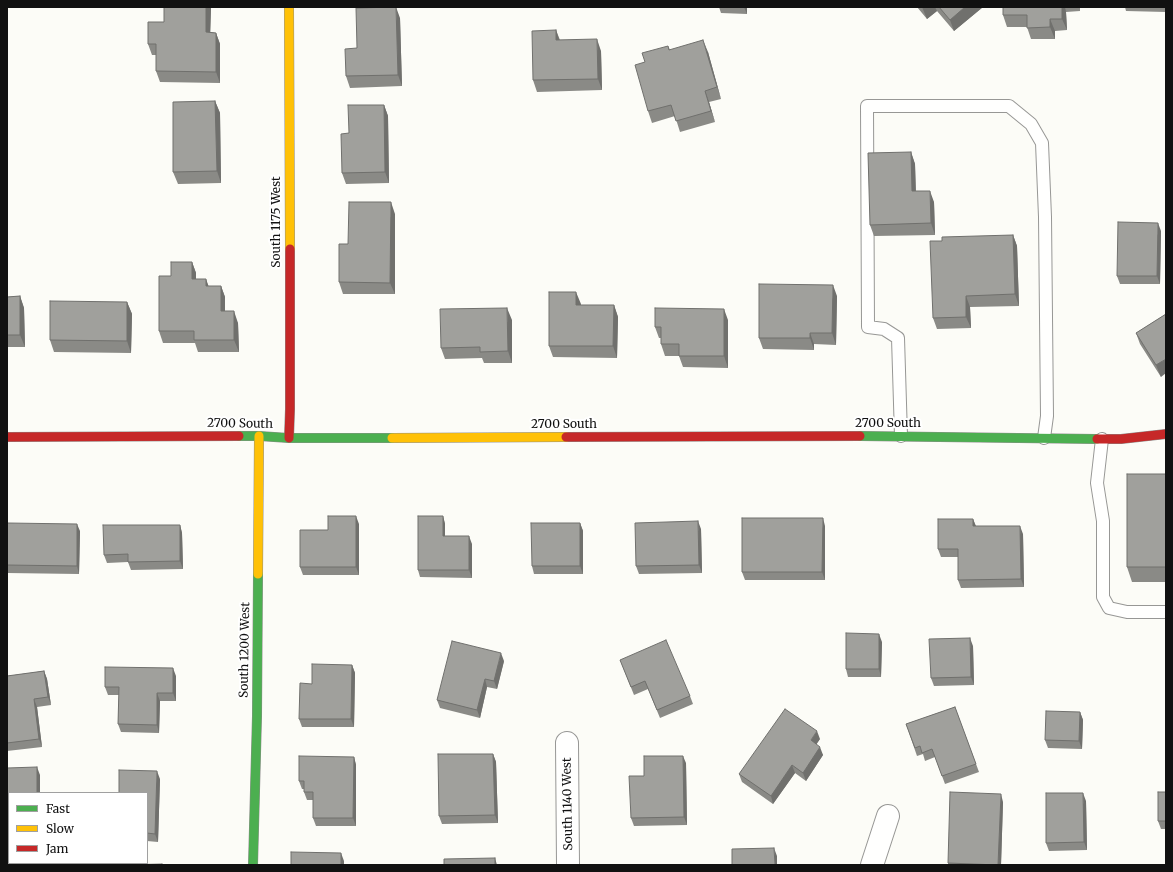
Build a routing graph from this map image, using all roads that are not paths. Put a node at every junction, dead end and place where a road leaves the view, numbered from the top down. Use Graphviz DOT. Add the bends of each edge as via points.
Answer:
graph roads {
  1 [pos="289,7"];
  2 [pos="1166,434"];
  3 [pos="260,436"];
  4 [pos="901,436"];
  5 [pos="7,437"];
  6 [pos="289,438"];
  7 [pos="1044,438"];
  8 [pos="1102,439"];
  9 [pos="1121,439"];
  10 [pos="1151,444"];
  11 [pos="1166,612"];
  12 [pos="567,743"];
  13 [pos="888,816"];
  14 [pos="253,865"];
  15 [pos="568,865"];
  16 [pos="872,865"];
  1 -- 6 [label="main road, South 1175 West"];
  2 -- 9 [label="main road"];
  3 -- 5 [label="main road, 2700 South"];
  3 -- 6 [label="main road, 2700 South"];
  3 -- 14 [label="main road, South 1200 West"];
  4 -- 6 [label="main road, 2700 South"];
  4 -- 7 [label="main road, 2700 South"];
  4 -- 7 [label="lane" via="898,338 884,329 868,327 867,106 1009,106 1031,124 1042,143 1047,416"];
  7 -- 8 [label="main road, 2700 South"];
  8 -- 9 [label="main road, 2700 South"];
  8 -- 11 [label="lane" via="1097,483 1102,521 1103,597 1109,608 1127,612"];
  9 -- 10 [label="main road"];
  12 -- 15 [label="street, South 1140 West"];
  13 -- 16 [label="street"];
}
